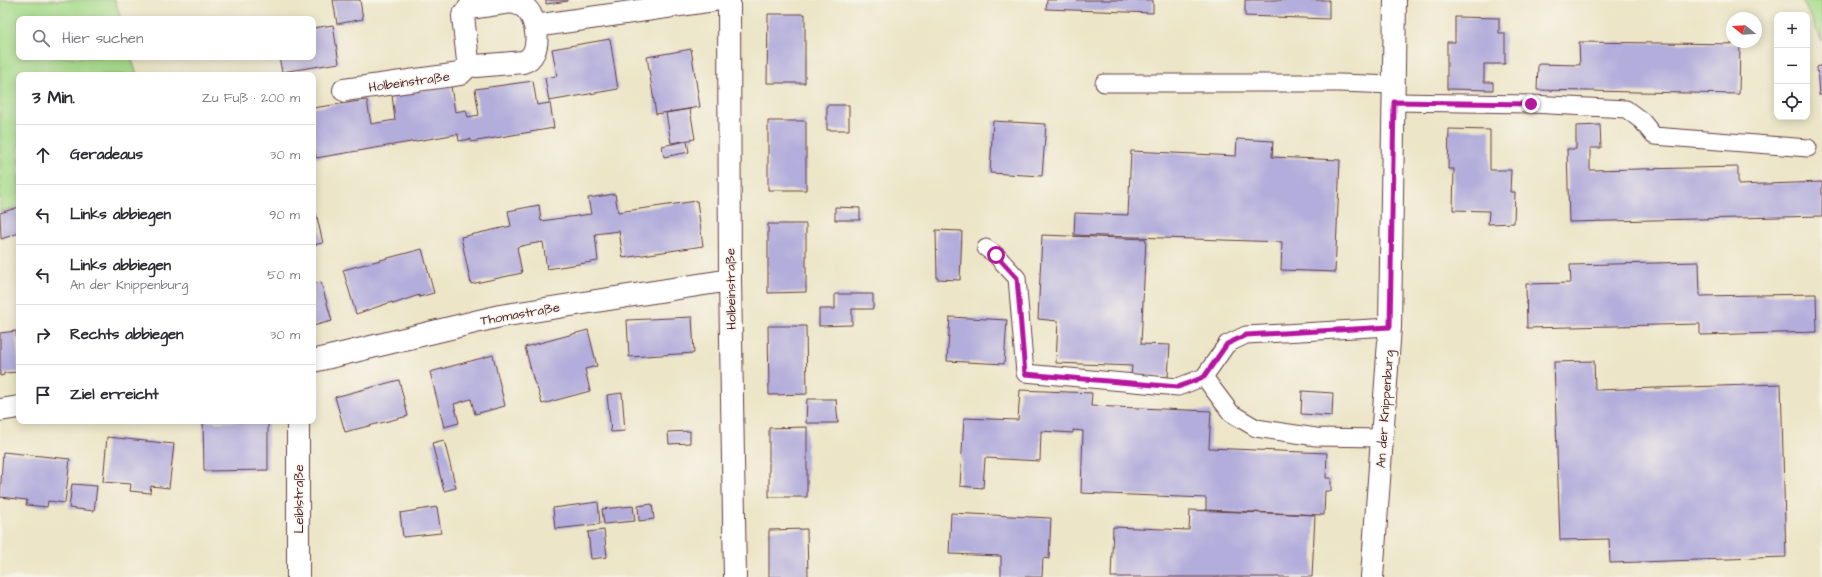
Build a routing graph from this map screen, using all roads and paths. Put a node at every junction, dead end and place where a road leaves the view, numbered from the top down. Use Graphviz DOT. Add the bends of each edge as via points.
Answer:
graph roads {
  1 [pos="714,0"];
  2 [pos="728,0"];
  3 [pos="1395,0"];
  4 [pos="535,26"];
  5 [pos="471,63"];
  6 [pos="1104,83"];
  7 [pos="344,90"];
  8 [pos="1394,94"];
  9 [pos="1808,148"];
  10 [pos="986,248"];
  11 [pos="730,280"];
  12 [pos="1390,327"];
  13 [pos="316,360"];
  14 [pos="1204,377"];
  15 [pos="16,407"];
  16 [pos="0,410"];
  17 [pos="298,424"];
  18 [pos="1382,438"];
  19 [pos="298,577"];
  20 [pos="735,577"];
  21 [pos="1372,577"];
  1 -- 4 [label="street"];
  2 -- 11 [label="street, Holbeinstraße"];
  3 -- 8 [label="street, An der Knippenburg"];
  4 -- 5 [label="street" via="537,44 528,61 476,66"];
  4 -- 5 [label="street" via="523,6 511,2 469,8 464,16 468,61"];
  5 -- 7 [label="street, Holbeinstraße" via="460,74"];
  6 -- 8 [label="lane" via="1339,83"];
  8 -- 9 [label="lane" via="1626,109 1642,121 1654,136"];
  8 -- 12 [label="street, An der Knippenburg"];
  10 -- 14 [label="lane" via="1017,278 1025,374 1178,387"];
  11 -- 13 [label="street, Thomastraße" via="500,316"];
  11 -- 20 [label="street, Holbeinstraße"];
  12 -- 14 [label="lane" via="1246,335 1227,344"];
  12 -- 18 [label="street, An der Knippenburg"];
  14 -- 18 [label="lane" via="1231,413 1256,428 1316,437"];
  15 -- 16 [label="street"];
  17 -- 19 [label="street, Leiblstraße"];
  18 -- 21 [label="street, An der Knippenburg"];
}
